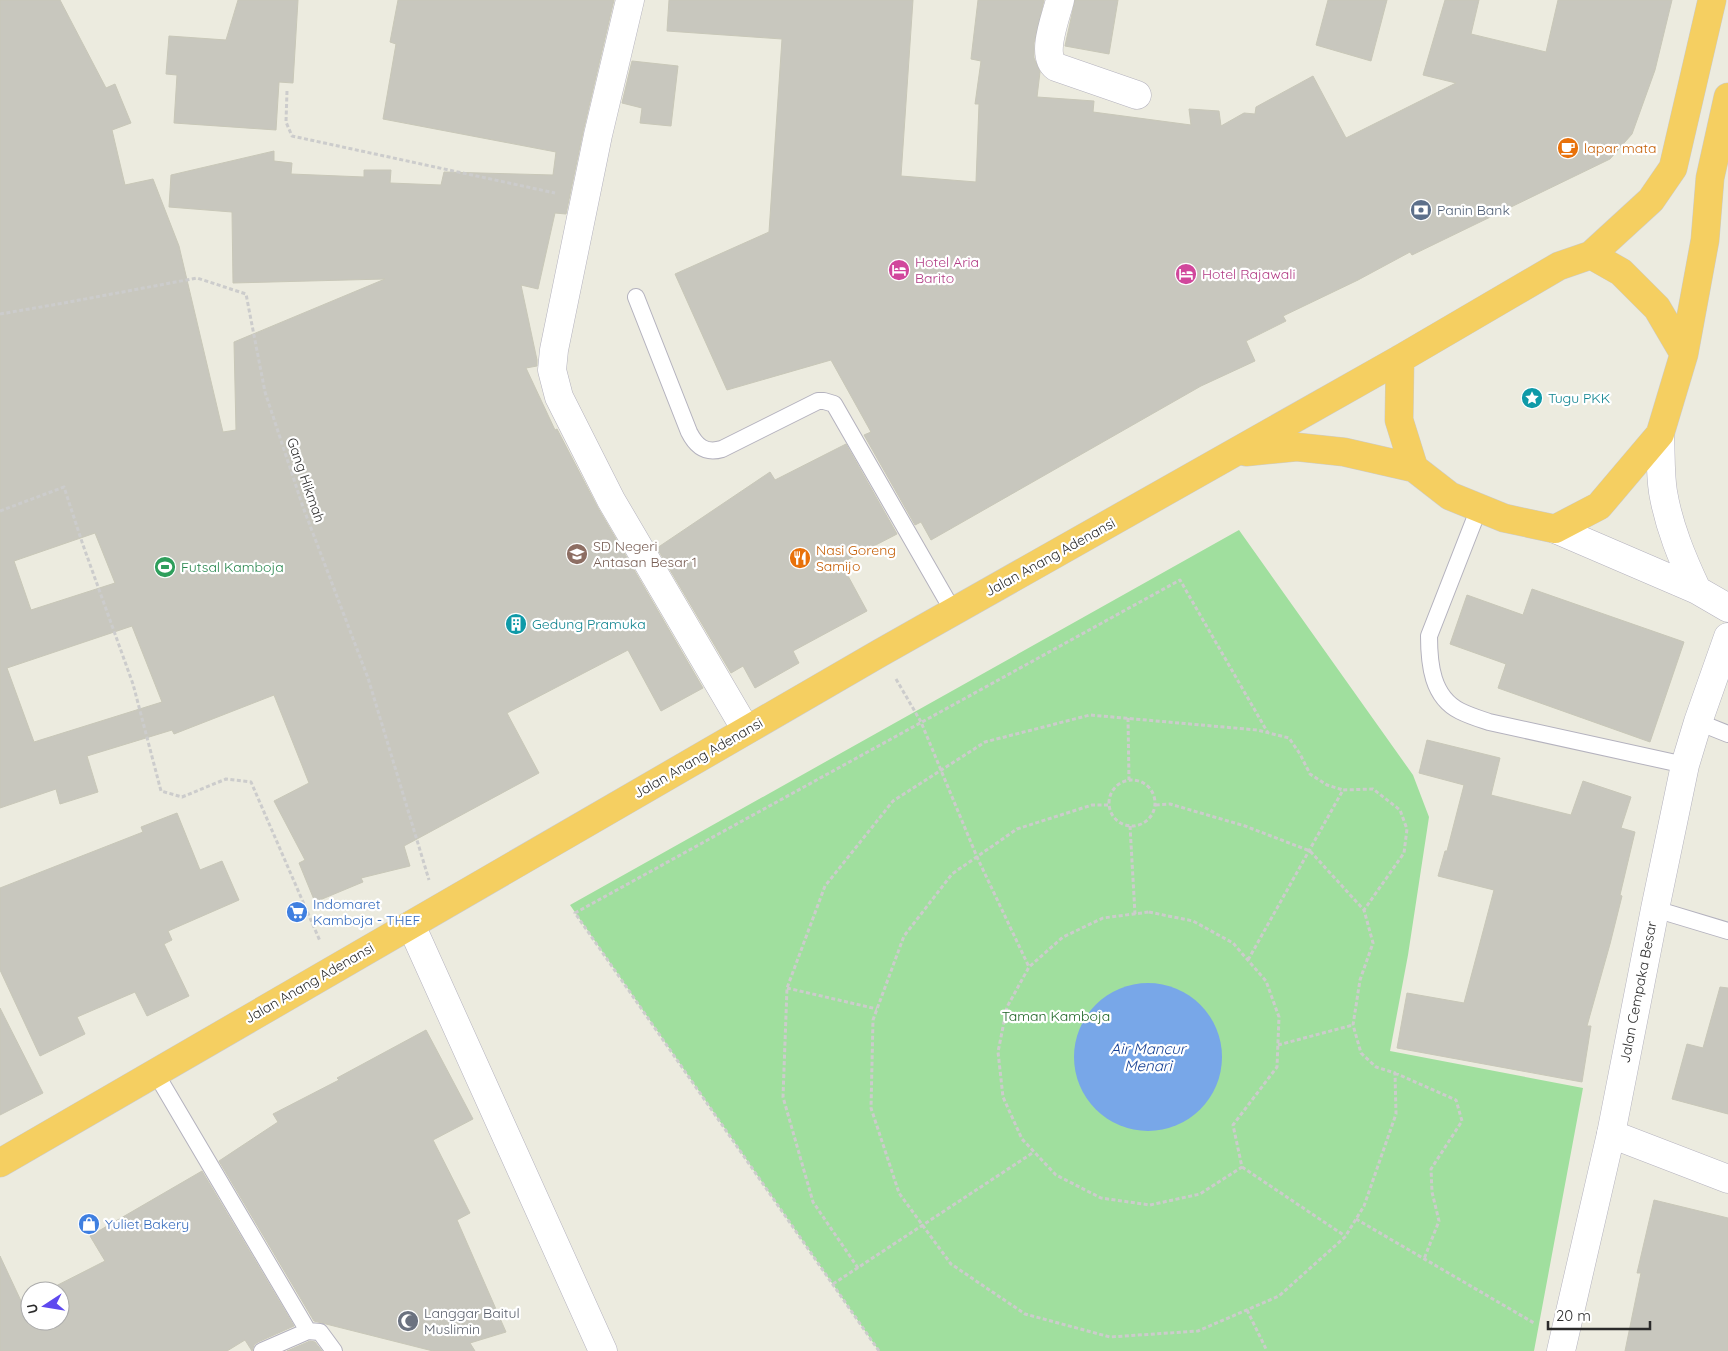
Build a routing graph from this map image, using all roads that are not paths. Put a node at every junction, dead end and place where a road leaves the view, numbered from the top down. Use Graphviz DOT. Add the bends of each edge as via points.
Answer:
graph roads {
  1 [pos="630,0"];
  2 [pos="1060,0"];
  3 [pos="1712,0"];
  4 [pos="1137,95"];
  5 [pos="1728,97"];
  6 [pos="1590,255"];
  7 [pos="636,297"];
  8 [pos="1684,354"];
  9 [pos="1400,359"];
  10 [pos="1660,434"];
  11 [pos="1234,453"];
  12 [pos="1414,468"];
  13 [pos="1479,508"];
  14 [pos="1555,529"];
  15 [pos="1697,590"];
  16 [pos="1728,608"];
  17 [pos="953,611"];
  18 [pos="1728,637"];
  19 [pos="1698,722"];
  20 [pos="746,730"];
  21 [pos="1728,734"];
  22 [pos="1685,765"];
  23 [pos="1655,909"];
  24 [pos="411,925"];
  25 [pos="1728,931"];
  26 [pos="155,1072"];
  27 [pos="1611,1134"];
  28 [pos="0,1163"];
  29 [pos="1728,1179"];
  30 [pos="308,1331"];
  31 [pos="262,1351"];
  32 [pos="334,1351"];
  33 [pos="603,1351"];
  34 [pos="1561,1351"];
  1 -- 20 [label="street" via="598,135 552,370 559,397 611,500"];
  2 -- 4 [label="street" via="1048,51 1051,63"];
  3 -- 6 [label="highway" via="1673,168 1651,200"];
  5 -- 8 [label="highway" via="1710,178 1705,240"];
  6 -- 8 [label="highway" via="1621,272 1657,308"];
  6 -- 9 [label="highway, Jalan Anang Adenansi" via="1559,266"];
  7 -- 17 [label="lane" via="689,432 701,448 722,449 818,401 834,404"];
  8 -- 10 [label="highway"];
  9 -- 11 [label="highway, Jalan Anang Adenansi"];
  9 -- 12 [label="highway" via="1399,420"];
  10 -- 14 [label="highway" via="1599,506"];
  10 -- 15 [label="street" via="1663,490 1671,525 1678,550"];
  11 -- 12 [label="highway" via="1297,447 1344,452"];
  11 -- 17 [label="highway, Jalan Anang Adenansi"];
  12 -- 13 [label="highway" via="1450,496"];
  13 -- 14 [label="highway" via="1504,518"];
  13 -- 22 [label="lane" via="1429,636 1433,680 1446,701 1459,711 1490,722"];
  14 -- 15 [label="street"];
  15 -- 16 [label="street"];
  17 -- 20 [label="highway, Jalan Anang Adenansi"];
  18 -- 19 [label="street, Jalan Cempaka Besar"];
  19 -- 21 [label="lane"];
  19 -- 22 [label="street, Jalan Cempaka Besar"];
  20 -- 24 [label="highway, Jalan Anang Adenansi"];
  22 -- 23 [label="street, Jalan Cempaka Besar"];
  23 -- 25 [label="lane"];
  23 -- 27 [label="street, Jalan Cempaka Besar"];
  24 -- 26 [label="highway, Jalan Anang Adenansi"];
  24 -- 33 [label="street"];
  26 -- 28 [label="highway, Jalan Anang Adenansi"];
  26 -- 30 [label="lane"];
  27 -- 29 [label="street"];
  27 -- 34 [label="street, Jalan Cempaka Besar"];
  30 -- 31 [label="lane"];
  30 -- 32 [label="lane" via="320,1332"];
}
